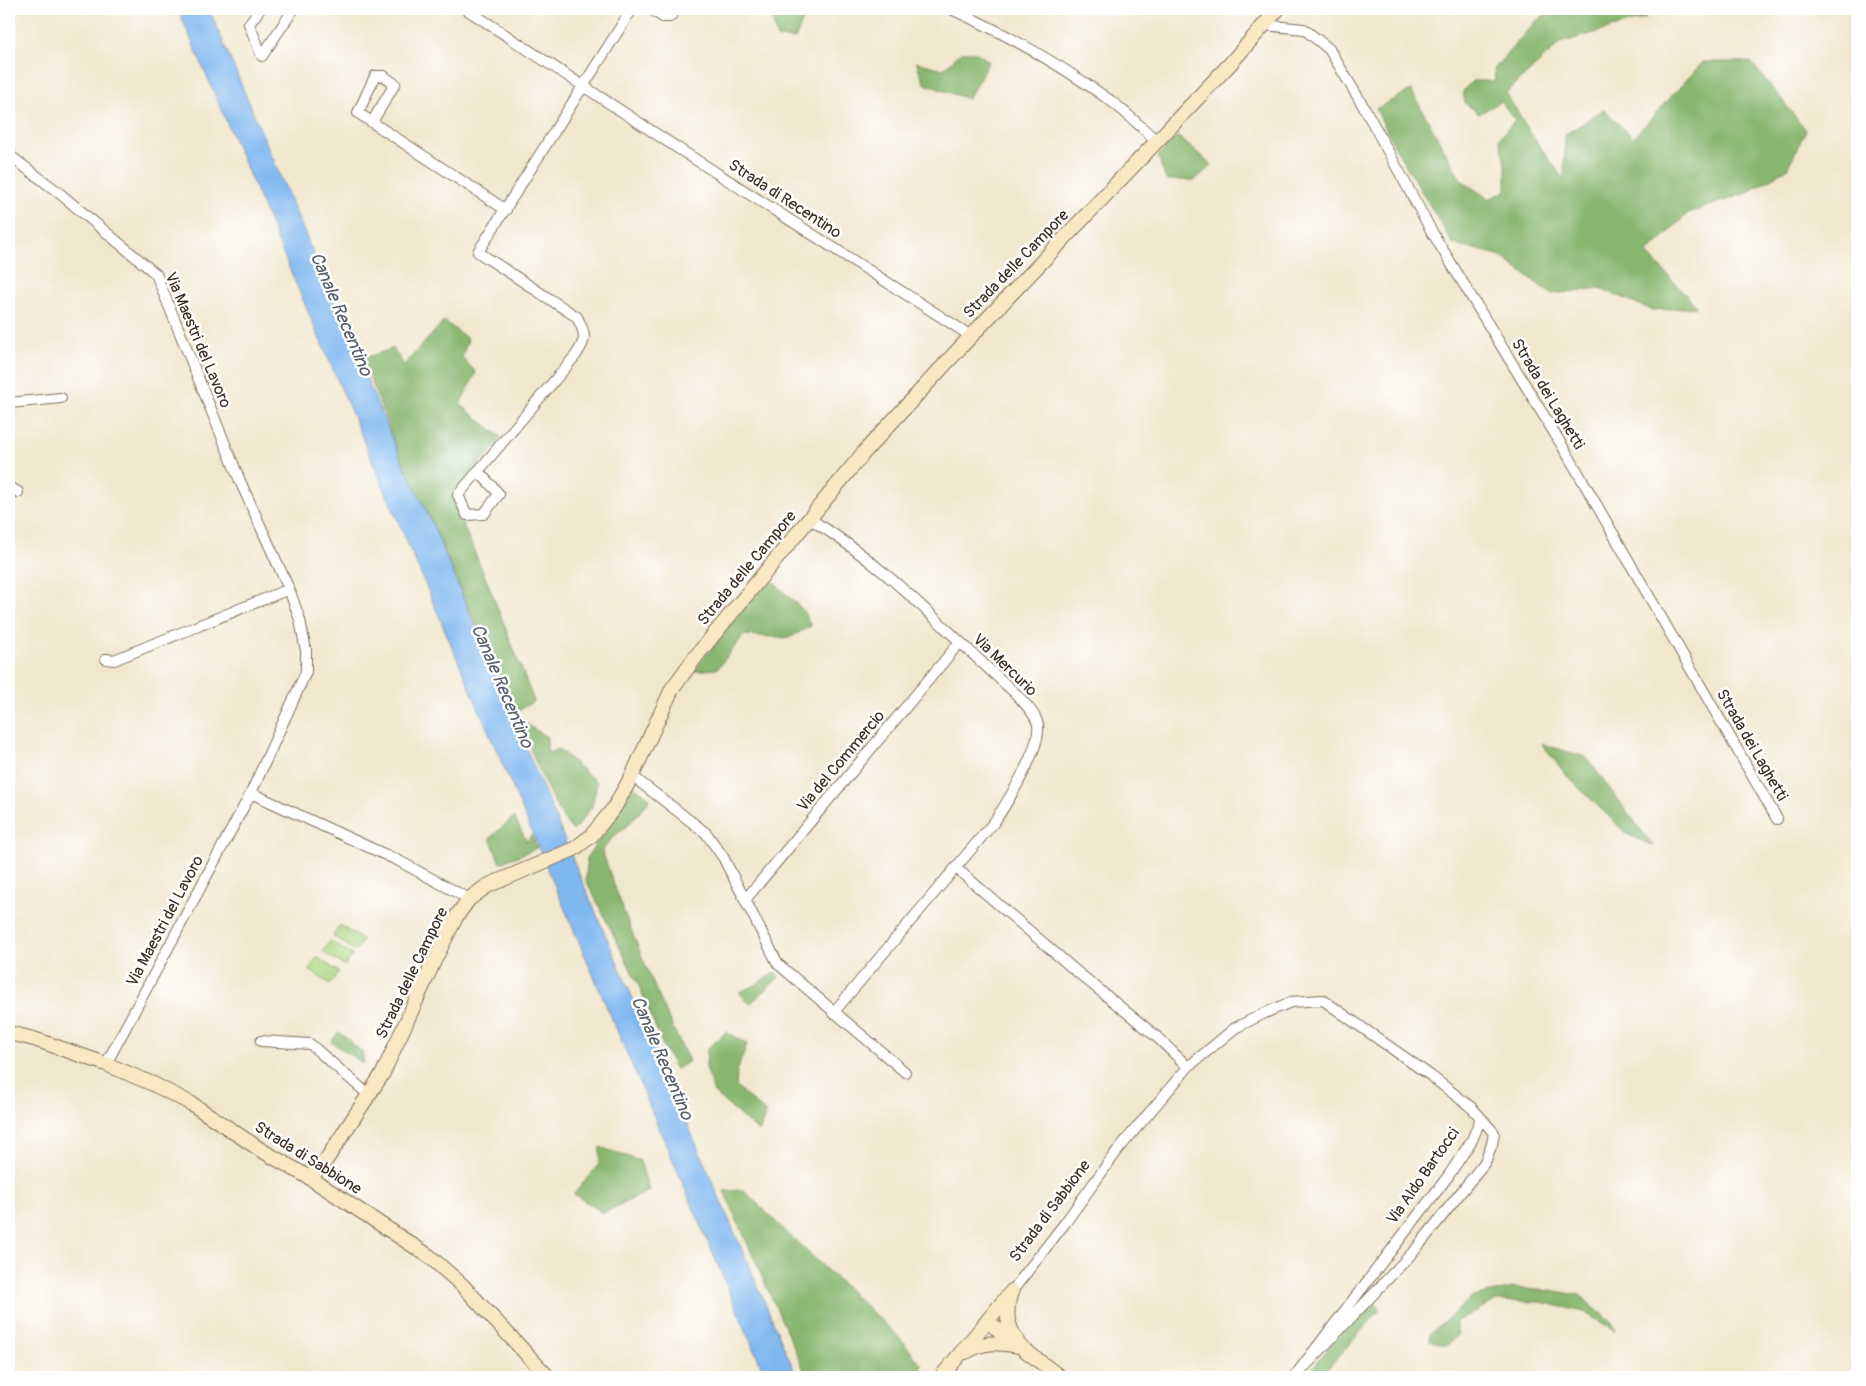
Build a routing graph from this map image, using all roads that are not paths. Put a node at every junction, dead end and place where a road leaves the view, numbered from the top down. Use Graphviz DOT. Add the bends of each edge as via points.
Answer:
graph roads {
  1 [pos="260,9"];
  2 [pos="291,9"];
  3 [pos="466,9"];
  4 [pos="632,9"];
  5 [pos="651,9"];
  6 [pos="676,9"];
  7 [pos="951,9"];
  8 [pos="1271,16"];
  9 [pos="584,86"];
  10 [pos="372,122"];
  11 [pos="1158,141"];
  12 [pos="9,155"];
  13 [pos="506,210"];
  14 [pos="971,336"];
  15 [pos="61,398"];
  16 [pos="9,403"];
  17 [pos="478,471"];
  18 [pos="810,519"];
  19 [pos="289,589"];
  20 [pos="960,642"];
  21 [pos="106,659"];
  22 [pos="632,776"];
  23 [pos="251,792"];
  24 [pos="1777,819"];
  25 [pos="956,868"];
  26 [pos="469,899"];
  27 [pos="745,900"];
  28 [pos="833,1013"];
  29 [pos="9,1033"];
  30 [pos="261,1041"];
  31 [pos="106,1064"];
  32 [pos="1188,1066"];
  33 [pos="904,1072"];
  34 [pos="369,1095"];
  35 [pos="1481,1118"];
  36 [pos="310,1178"];
  37 [pos="1012,1291"];
  38 [pos="988,1322"];
  39 [pos="1020,1346"];
  40 [pos="956,1358"];
  41 [pos="548,1377"];
  42 [pos="941,1377"];
  43 [pos="1060,1377"];
  44 [pos="1294,1377"];
  1 -- 2 [label="street" via="249,24 262,56"];
  3 -- 9 [label="street, Strada di Recentino"];
  4 -- 9 [label="street"];
  5 -- 6 [label="street" via="663,17 670,17"];
  7 -- 11 [label="street" via="997,30 1059,66 1112,102"];
  8 -- 11 [label="street, Strada delle Campore"];
  8 -- 24 [label="street, Strada dei Laghetti" via="1304,29 1329,49 1432,232 1569,457"];
  9 -- 13 [label="street"];
  9 -- 14 [label="street, Strada di Recentino"];
  10 -- 13 [label="street"];
  11 -- 14 [label="street, Strada delle Campore"];
  12 -- 19 [label="street, Via Maestri del Lavoro" via="156,274 240,481"];
  13 -- 17 [label="street" via="478,252 577,318 584,331 584,342"];
  14 -- 18 [label="street, Strada delle Campore" via="866,450"];
  15 -- 16 [label="street"];
  18 -- 20 [label="street, Via Mercurio" via="892,579"];
  18 -- 22 [label="street, Strada delle Campore" via="672,688"];
  19 -- 21 [label="street" via="114,660"];
  19 -- 23 [label="street, Via Maestri del Lavoro" via="300,620 306,672"];
  20 -- 25 [label="street, Via Mercurio" via="1013,691 1030,709 1038,724 1030,757 1014,790 995,821"];
  20 -- 27 [label="street, Via del Commercio"];
  22 -- 26 [label="street, Strada delle Campore" via="614,808 591,836 574,849 487,886"];
  22 -- 27 [label="street" via="706,833 723,857"];
  23 -- 26 [label="street" via="390,857"];
  23 -- 31 [label="street, Via Maestri del Lavoro"];
  25 -- 28 [label="street, Via Mercurio"];
  25 -- 32 [label="street"];
  26 -- 34 [label="street, Strada delle Campore" via="456,917 383,1073"];
  27 -- 28 [label="street" via="778,964"];
  28 -- 33 [label="street"];
  29 -- 31 [label="street, Strada di Sabbione"];
  30 -- 34 [label="street" via="310,1044"];
  31 -- 36 [label="street, Strada di Sabbione" via="192,1104"];
  32 -- 35 [label="street, Strada di Sabbione" via="1236,1028 1265,1013 1291,1002 1323,1000 1431,1076"];
  32 -- 37 [label="street, Strada di Sabbione" via="1117,1151"];
  34 -- 36 [label="street, Strada delle Campore" via="326,1160"];
  35 -- 44 [label="street, Via Aldo Bartocci" via="1472,1140 1449,1175"];
  35 -- 44 [label="street, Via Aldo Bartocci" via="1494,1133 1485,1162 1416,1249"];
  36 -- 41 [label="street, Strada di Sabbione" via="430,1256 462,1285"];
  37 -- 38 [label="street, Strada di Sabbione"];
  37 -- 39 [label="street" via="1006,1310"];
  38 -- 39 [label="street"];
  38 -- 40 [label="street, Strada di Sabbione"];
  39 -- 40 [label="street" via="978,1345"];
  39 -- 43 [label="street"];
  40 -- 42 [label="street, Strada di Sabbione"];
}
